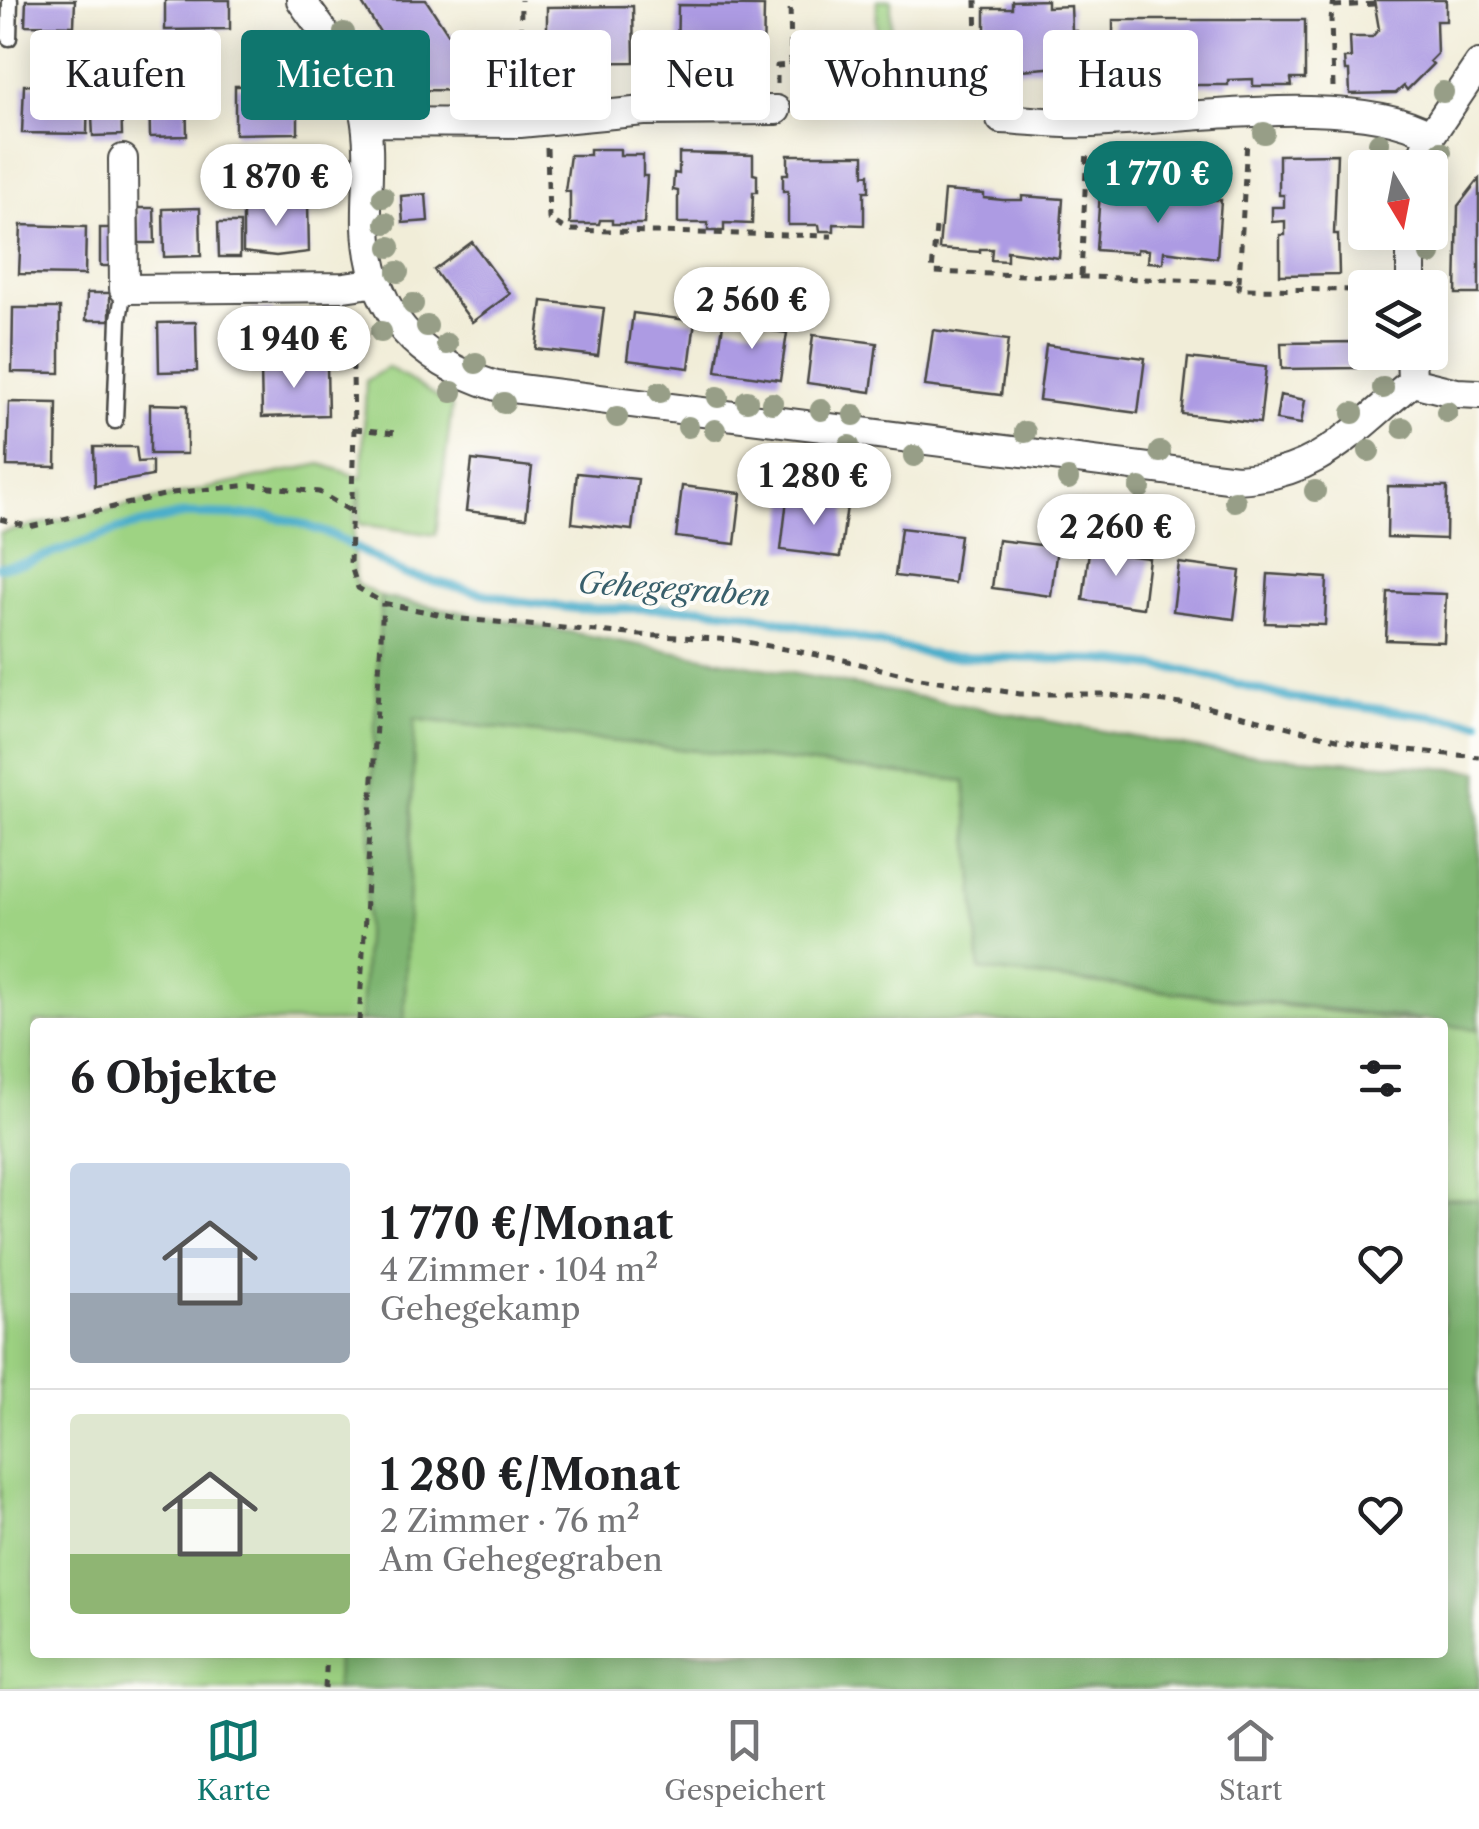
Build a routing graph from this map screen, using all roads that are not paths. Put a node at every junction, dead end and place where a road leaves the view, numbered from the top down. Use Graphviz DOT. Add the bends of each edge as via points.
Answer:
graph roads {
  1 [pos="10,0"];
  2 [pos="301,0"];
  3 [pos="10,38"];
  4 [pos="1479,64"];
  5 [pos="776,101"];
  6 [pos="1018,120"];
  7 [pos="366,122"];
  8 [pos="1431,135"];
  9 [pos="1425,150"];
  10 [pos="123,158"];
  11 [pos="365,285"];
  12 [pos="124,289"];
  13 [pos="1412,370"];
  14 [pos="1412,382"];
  15 [pos="1479,394"];
  16 [pos="115,422"];
  1 -- 3 [label="lane"];
  2 -- 7 [label="street" via="351,70"];
  4 -- 8 [label="street"];
  5 -- 7 [label="street" via="534,122"];
  6 -- 8 [label="street" via="1088,124 1334,113 1410,122"];
  7 -- 11 [label="street"];
  8 -- 9 [label="street"];
  10 -- 12 [label="street"];
  11 -- 12 [label="street"];
  11 -- 14 [label="street" via="409,338 445,366 496,386 1236,479 1290,472 1320,458"];
  12 -- 16 [label="lane"];
  13 -- 14 [label="street"];
  14 -- 15 [label="street"];
}
